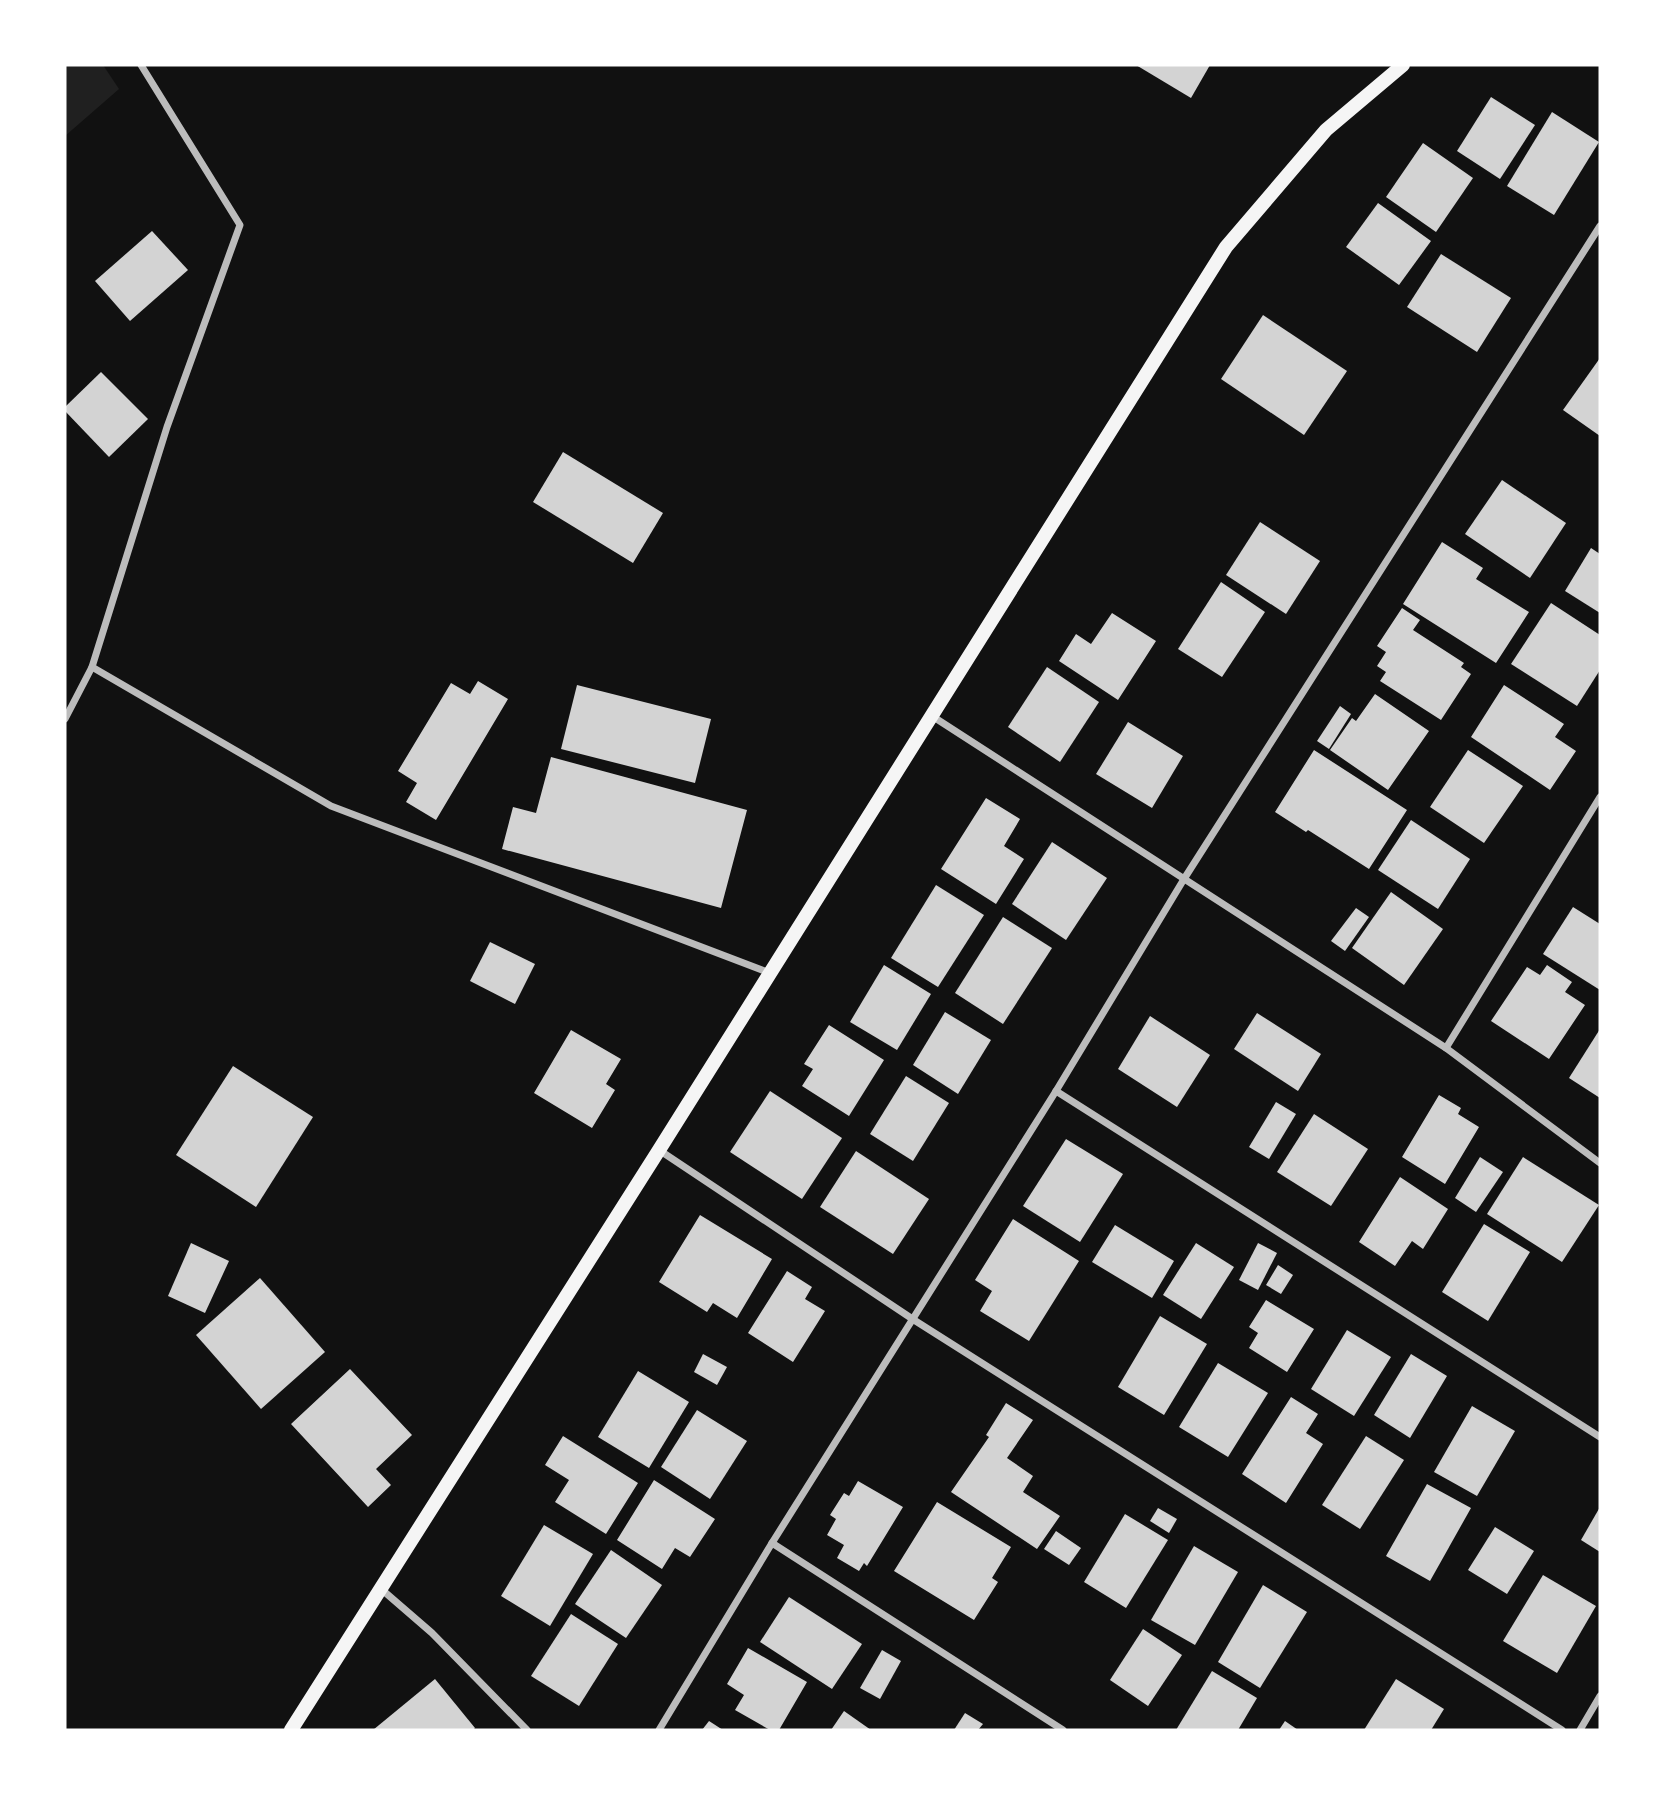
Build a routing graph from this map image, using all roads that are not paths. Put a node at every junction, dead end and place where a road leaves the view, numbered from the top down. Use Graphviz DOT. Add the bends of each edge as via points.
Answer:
graph roads {
  1 [pos="141,65"];
  2 [pos="1403,65"];
  3 [pos="1600,226"];
  4 [pos="92,667"];
  5 [pos="932,716"];
  6 [pos="65,719"];
  7 [pos="1600,797"];
  8 [pos="1184,878"];
  9 [pos="771,973"];
  10 [pos="1446,1048"];
  11 [pos="1056,1091"];
  12 [pos="659,1150"];
  13 [pos="1600,1163"];
  14 [pos="914,1320"];
  15 [pos="1600,1437"];
  16 [pos="772,1543"];
  17 [pos="380,1588"];
  18 [pos="1600,1696"];
  19 [pos="291,1730"];
  20 [pos="527,1730"];
  21 [pos="659,1730"];
  22 [pos="1063,1730"];
  23 [pos="1562,1730"];
  24 [pos="1580,1730"];
  1 -- 4 [label="street" via="240,225 167,427"];
  2 -- 5 [label="main road" via="1326,130 1226,247"];
  3 -- 8 [label="street"];
  4 -- 6 [label="street"];
  4 -- 9 [label="street" via="331,806"];
  5 -- 8 [label="street"];
  5 -- 9 [label="main road"];
  7 -- 10 [label="street"];
  8 -- 10 [label="street"];
  8 -- 11 [label="street"];
  9 -- 12 [label="main road"];
  10 -- 13 [label="street"];
  11 -- 14 [label="street"];
  11 -- 15 [label="street"];
  12 -- 14 [label="street"];
  12 -- 17 [label="main road"];
  14 -- 16 [label="street"];
  14 -- 23 [label="street"];
  16 -- 21 [label="street"];
  16 -- 22 [label="street"];
  17 -- 19 [label="main road"];
  17 -- 20 [label="street" via="432,1633"];
  18 -- 24 [label="street"];
}
